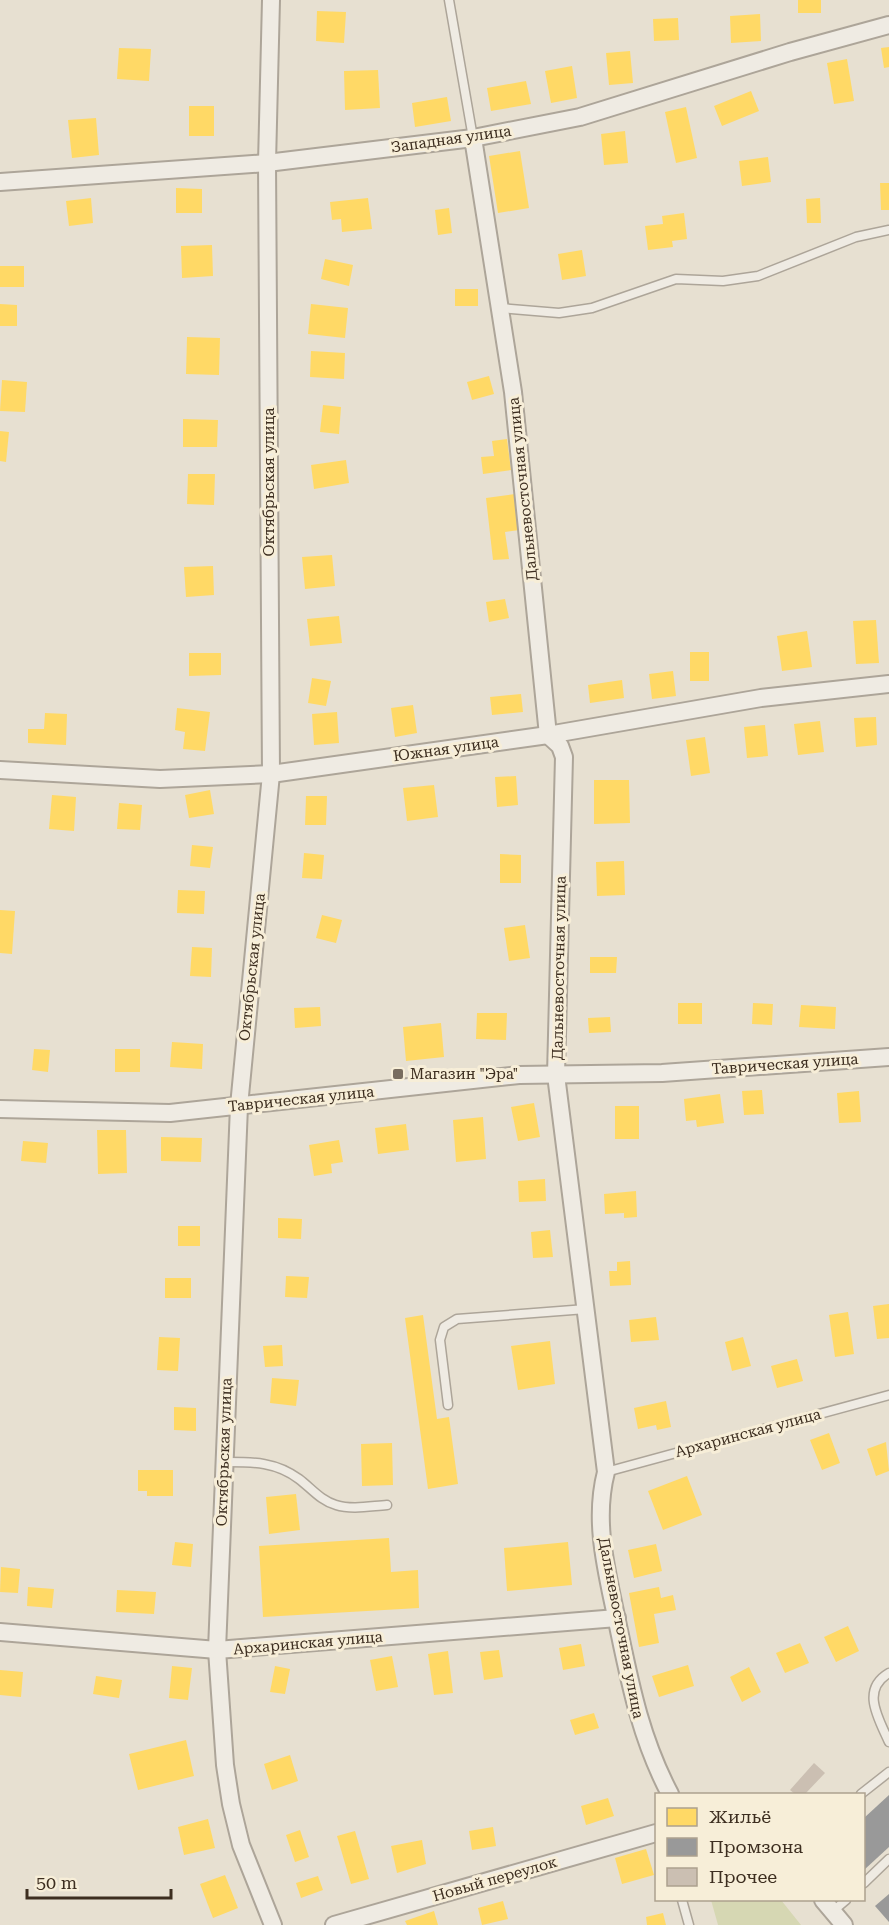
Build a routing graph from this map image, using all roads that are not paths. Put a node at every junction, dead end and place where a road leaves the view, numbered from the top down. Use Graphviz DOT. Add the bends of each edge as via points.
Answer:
graph roads {
  1 [pos="271,0"];
  2 [pos="449,0"];
  3 [pos="889,25"];
  4 [pos="473,138"];
  5 [pos="267,163"];
  6 [pos="0,182"];
  7 [pos="889,230"];
  8 [pos="500,308"];
  9 [pos="889,684"];
  10 [pos="548,735"];
  11 [pos="0,770"];
  12 [pos="272,774"];
  13 [pos="889,1057"];
  14 [pos="556,1075"];
  15 [pos="239,1106"];
  16 [pos="0,1109"];
  17 [pos="586,1309"];
  18 [pos="889,1395"];
  19 [pos="448,1405"];
  20 [pos="223,1462"];
  21 [pos="606,1472"];
  22 [pos="387,1505"];
  23 [pos="617,1618"];
  24 [pos="0,1632"];
  25 [pos="217,1650"];
  26 [pos="889,1673"];
  27 [pos="889,1742"];
  28 [pos="889,1772"];
  29 [pos="669,1793"];
  30 [pos="862,1793"];
  31 [pos="655,1834"];
  32 [pos="889,1859"];
  33 [pos="865,1882"];
  34 [pos="683,1901"];
  35 [pos="834,1903"];
  36 [pos="273,1925"];
  37 [pos="334,1925"];
  38 [pos="689,1925"];
  39 [pos="844,1925"];
  1 -- 5 [label="street, Октябрьская улица"];
  2 -- 4 [label="lane"];
  3 -- 4 [label="street, Западная улица" via="580,117"];
  4 -- 5 [label="street, Западная улица"];
  4 -- 8 [label="street, Дальневосточная улица"];
  5 -- 6 [label="street, Западная улица"];
  5 -- 12 [label="street, Октябрьская улица"];
  7 -- 8 [label="lane" via="856,237 758,276 723,281 676,279 592,308 559,313"];
  8 -- 10 [label="street, Дальневосточная улица" via="529,530"];
  9 -- 10 [label="street, Южная улица" via="761,698"];
  10 -- 12 [label="street, Южная улица"];
  10 -- 14 [label="street, Дальневосточная улица" via="560,746 564,770"];
  11 -- 12 [label="street, Южная улица" via="160,779"];
  12 -- 15 [label="street, Октябрьская улица"];
  13 -- 14 [label="street, Таврическая улица" via="662,1073"];
  14 -- 15 [label="street, Таврическая улица" via="519,1075"];
  14 -- 17 [label="street, Дальневосточная улица"];
  15 -- 16 [label="street, Таврическая улица" via="134,1113"];
  15 -- 20 [label="street, Октябрьская улица"];
  17 -- 19 [label="lane" via="457,1319 444,1327 440,1340"];
  17 -- 21 [label="street, Дальневосточная улица"];
  18 -- 21 [label="lane, Архаринская улица"];
  20 -- 22 [label="lane" via="260,1462 280,1467 323,1500 336,1505"];
  20 -- 25 [label="street, Октябрьская улица"];
  21 -- 23 [label="street, Дальневосточная улица" via="600,1522"];
  23 -- 25 [label="street, Архаринская улица"];
  23 -- 29 [label="street, Дальневосточная улица" via="637,1717"];
  24 -- 25 [label="street, Архаринская улица"];
  25 -- 36 [label="street, Октябрьская улица" via="231,1804 241,1845"];
  26 -- 27 [label="lane" via="875,1685 873,1695 875,1711"];
  28 -- 30 [label="lane"];
  31 -- 37 [label="street, Новый переулок"];
  32 -- 33 [label="lane"];
  34 -- 38 [label="lane"];
  35 -- 39 [label="street"];
}
